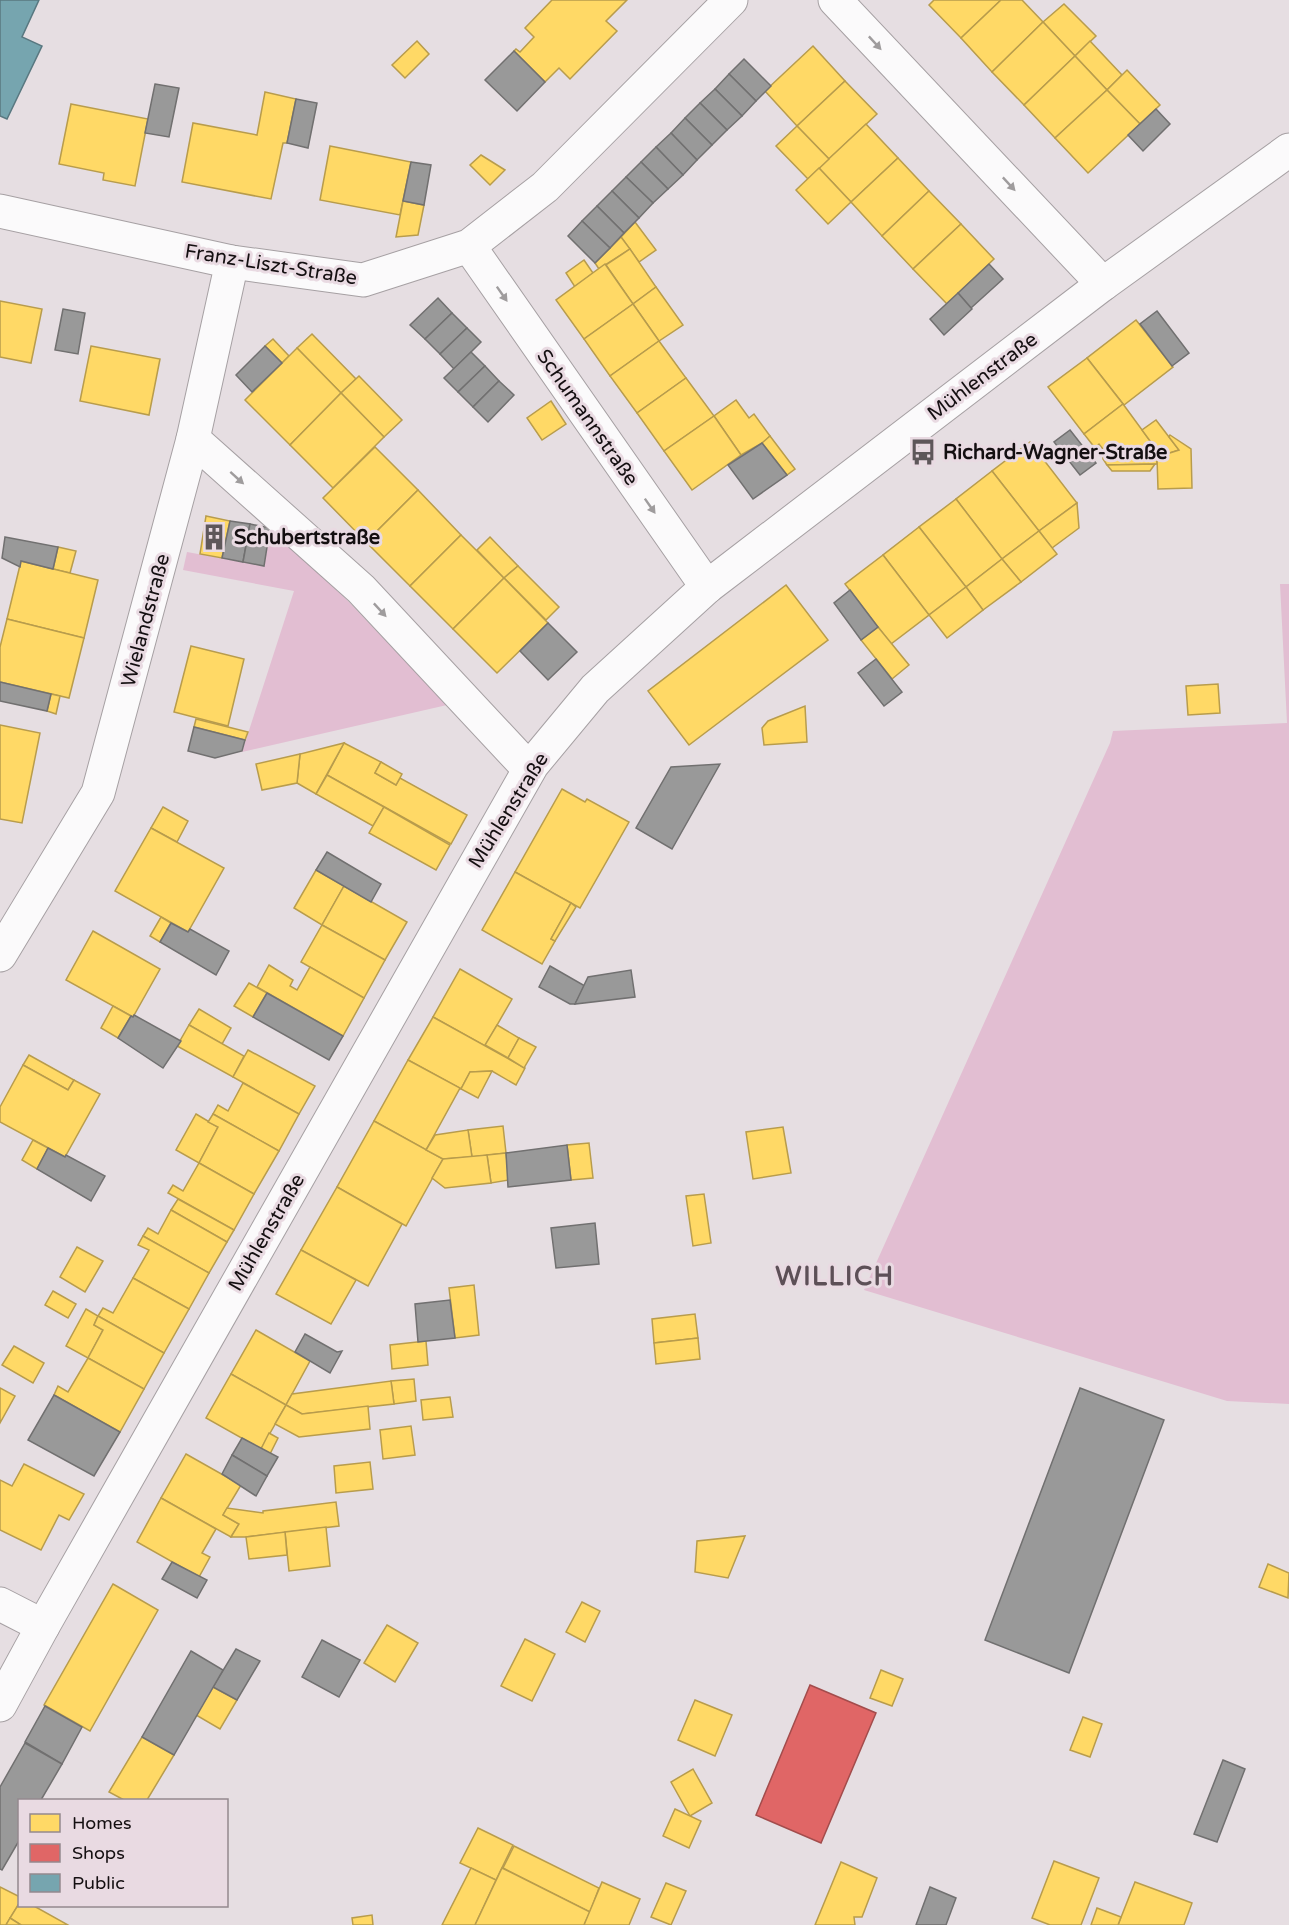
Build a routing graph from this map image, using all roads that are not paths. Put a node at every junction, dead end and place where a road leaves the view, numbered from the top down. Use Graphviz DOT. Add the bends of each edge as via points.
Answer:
graph roads {
  1 [pos="731,0"];
  2 [pos="835,0"];
  3 [pos="1289,150"];
  4 [pos="0,211"];
  5 [pos="469,246"];
  6 [pos="232,262"];
  7 [pos="1103,284"];
  8 [pos="193,439"];
  9 [pos="706,587"];
  10 [pos="529,769"];
  11 [pos="0,955"];
  12 [pos="0,1604"];
  13 [pos="43,1626"];
  14 [pos="0,1706"];
  1 -- 5 [label="street, Franz-Liszt-Straße" via="545,187"];
  2 -- 7 [label="street, one-way"];
  3 -- 7 [label="street, Mühlenstraße"];
  4 -- 6 [label="street, Franz-Liszt-Straße"];
  5 -- 6 [label="street, Franz-Liszt-Straße" via="363,280"];
  5 -- 9 [label="street, Schumannstraße, one-way"];
  6 -- 8 [label="street, Wielandstraße"];
  7 -- 9 [label="street, Mühlenstraße"];
  8 -- 10 [label="street, one-way" via="361,589"];
  8 -- 11 [label="street, Wielandstraße" via="98,793"];
  9 -- 10 [label="street, Mühlenstraße" via="595,690"];
  10 -- 13 [label="street, Mühlenstraße"];
  12 -- 13 [label="street"];
  13 -- 14 [label="street, Mühlenstraße"];
}
